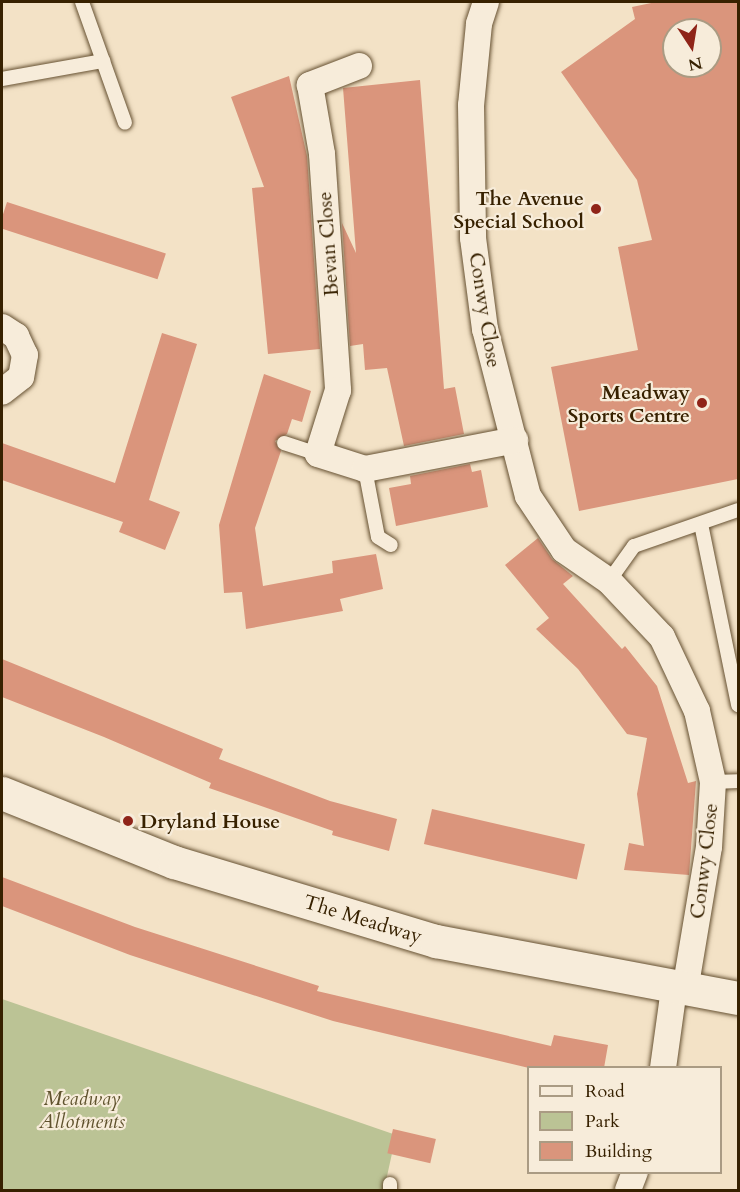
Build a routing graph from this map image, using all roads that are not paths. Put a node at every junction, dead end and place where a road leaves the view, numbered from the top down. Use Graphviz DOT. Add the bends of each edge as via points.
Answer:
graph roads {
  1 [pos="81,2"];
  2 [pos="486,2"];
  3 [pos="103,62"];
  4 [pos="359,66"];
  5 [pos="2,80"];
  6 [pos="125,123"];
  7 [pos="2,327"];
  8 [pos="2,392"];
  9 [pos="514,440"];
  10 [pos="284,443"];
  11 [pos="318,454"];
  12 [pos="365,469"];
  13 [pos="738,510"];
  14 [pos="701,524"];
  15 [pos="391,545"];
  16 [pos="609,581"];
  17 [pos="738,705"];
  18 [pos="738,781"];
  19 [pos="713,782"];
  20 [pos="2,793"];
  21 [pos="680,990"];
  22 [pos="738,998"];
  23 [pos="663,1066"];
  24 [pos="635,1174"];
  25 [pos="628,1191"];
  1 -- 3 [label="lane"];
  2 -- 9 [label="street, Conwy Close" via="479,24 471,105 474,238 485,329"];
  3 -- 5 [label="lane"];
  3 -- 6 [label="lane"];
  4 -- 11 [label="street, Bevan Close" via="310,85 322,154 338,390"];
  7 -- 8 [label="street" via="16,336 25,355 21,376"];
  9 -- 12 [label="street"];
  9 -- 16 [label="street, Conwy Close" via="528,496 564,550"];
  10 -- 11 [label="lane"];
  11 -- 12 [label="street"];
  12 -- 15 [label="lane" via="378,537"];
  13 -- 14 [label="lane"];
  14 -- 16 [label="lane" via="634,546"];
  14 -- 17 [label="lane"];
  16 -- 19 [label="street, Conwy Close" via="662,637 697,711"];
  18 -- 19 [label="lane"];
  19 -- 21 [label="street, Conwy Close" via="710,848"];
  20 -- 21 [label="street, The Meadway" via="174,862 425,938"];
  21 -- 22 [label="street, The Meadway"];
  21 -- 23 [label="street, Conwy Close"];
  24 -- 25 [label="street"];
}
